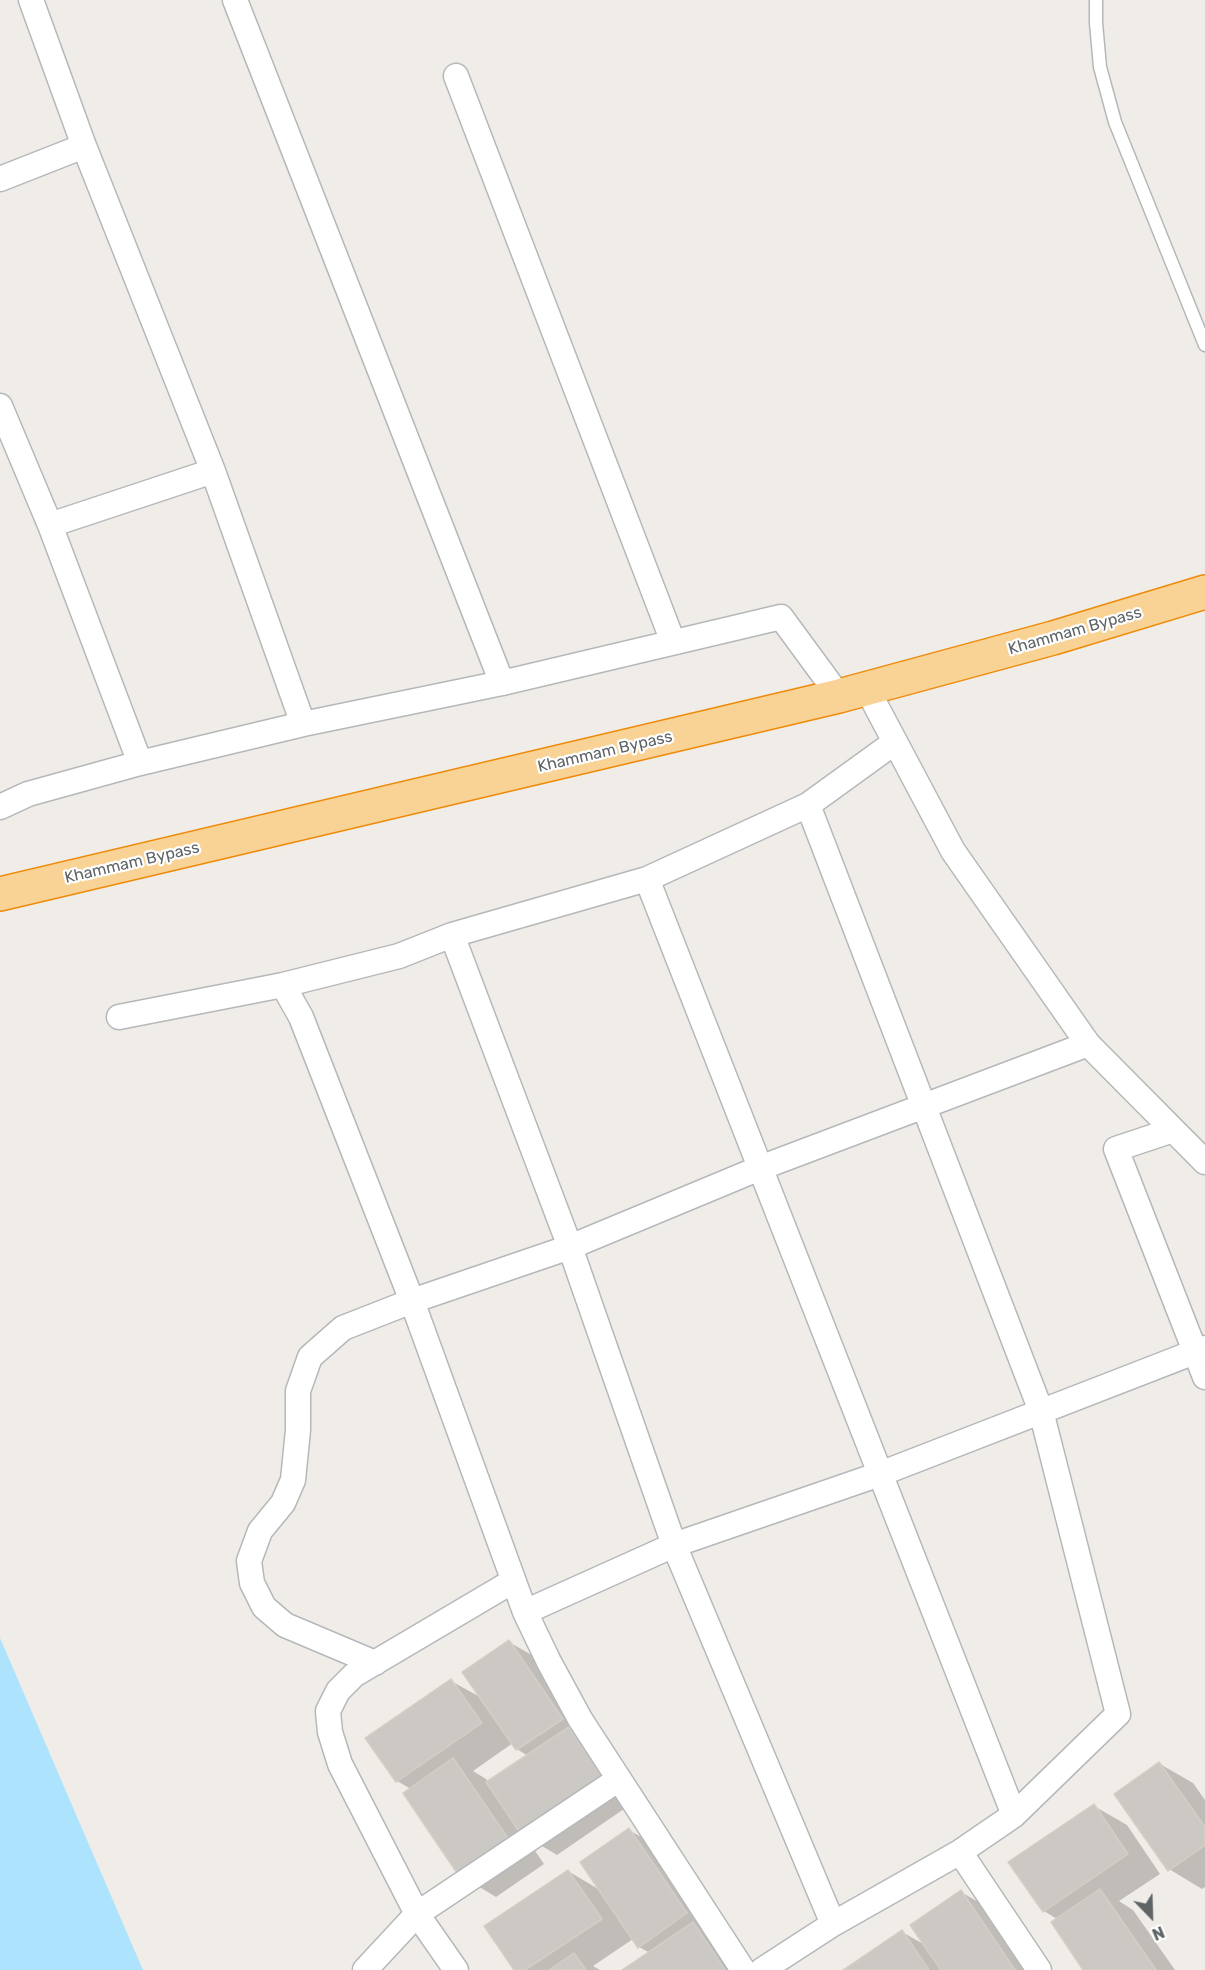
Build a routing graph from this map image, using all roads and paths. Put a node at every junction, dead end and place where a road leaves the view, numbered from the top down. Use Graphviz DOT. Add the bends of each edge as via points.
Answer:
graph roads {
  1 [pos="31,0"];
  2 [pos="235,0"];
  3 [pos="1096,0"];
  4 [pos="456,76"];
  5 [pos="84,146"];
  6 [pos="0,178"];
  7 [pos="1205,345"];
  8 [pos="0,406"];
  9 [pos="213,471"];
  10 [pos="50,525"];
  11 [pos="1205,592"];
  12 [pos="673,642"];
  13 [pos="502,683"];
  14 [pos="853,692"];
  15 [pos="303,724"];
  16 [pos="895,741"];
  17 [pos="140,763"];
  18 [pos="808,806"];
  19 [pos="0,807"];
  20 [pos="647,879"];
  21 [pos="0,894"];
  22 [pos="452,935"];
  23 [pos="283,985"];
  24 [pos="119,1017"];
  25 [pos="1088,1044"];
  26 [pos="923,1106"];
  27 [pos="1173,1130"];
  28 [pos="1205,1162"];
  29 [pos="760,1168"];
  30 [pos="570,1247"];
  31 [pos="412,1301"];
  32 [pos="1200,1350"];
  33 [pos="1205,1377"];
  34 [pos="1041,1411"];
  35 [pos="880,1474"];
  36 [pos="674,1545"];
  37 [pos="513,1581"];
  38 [pos="525,1612"];
  39 [pos="375,1662"];
  40 [pos="619,1779"];
  41 [pos="1014,1815"];
  42 [pos="960,1852"];
  43 [pos="417,1914"];
  44 [pos="833,1924"];
  45 [pos="365,1970"];
  46 [pos="456,1970"];
  47 [pos="743,1970"];
  48 [pos="762,1970"];
  49 [pos="1040,1970"];
  1 -- 5 [label="street"];
  2 -- 13 [label="street"];
  3 -- 7 [label="lane" via="1100,68 1115,122"];
  4 -- 12 [label="street"];
  5 -- 6 [label="street"];
  5 -- 9 [label="street"];
  8 -- 10 [label="street"];
  9 -- 10 [label="street"];
  9 -- 15 [label="street"];
  10 -- 17 [label="street"];
  11 -- 14 [label="highway, Khammam Bypass"];
  12 -- 13 [label="street"];
  12 -- 14 [label="street" via="781,617"];
  13 -- 15 [label="street"];
  14 -- 16 [label="street"];
  14 -- 21 [label="highway, Khammam Bypass"];
  15 -- 17 [label="street"];
  16 -- 18 [label="street"];
  16 -- 25 [label="street" via="953,851"];
  17 -- 19 [label="street" via="28,794"];
  18 -- 20 [label="street"];
  18 -- 26 [label="street"];
  20 -- 22 [label="street"];
  20 -- 29 [label="street"];
  22 -- 23 [label="street" via="399,956"];
  22 -- 30 [label="street"];
  23 -- 24 [label="street"];
  23 -- 31 [label="street" via="301,1017"];
  25 -- 26 [label="street"];
  25 -- 27 [label="street"];
  26 -- 29 [label="street"];
  26 -- 34 [label="street"];
  27 -- 28 [label="street"];
  27 -- 32 [label="street" via="1116,1149"];
  29 -- 30 [label="street"];
  29 -- 35 [label="street"];
  30 -- 31 [label="street"];
  30 -- 36 [label="street"];
  31 -- 37 [label="street"];
  31 -- 39 [label="street" via="343,1328 310,1357 298,1391 293,1480 283,1503 260,1530 249,1561 252,1583 264,1607 285,1624"];
  32 -- 33 [label="street"];
  32 -- 34 [label="street"];
  34 -- 35 [label="street"];
  34 -- 41 [label="street" via="1119,1714"];
  35 -- 36 [label="street"];
  35 -- 41 [label="street"];
  36 -- 38 [label="street"];
  36 -- 44 [label="street"];
  37 -- 38 [label="street"];
  37 -- 39 [label="street"];
  38 -- 40 [label="street" via="580,1719"];
  39 -- 43 [label="street" via="338,1691 328,1712 330,1732 340,1764"];
  40 -- 43 [label="street"];
  40 -- 47 [label="street"];
  41 -- 42 [label="street"];
  42 -- 44 [label="street"];
  42 -- 49 [label="street"];
  43 -- 45 [label="street"];
  43 -- 46 [label="street"];
  44 -- 48 [label="street"];
}
